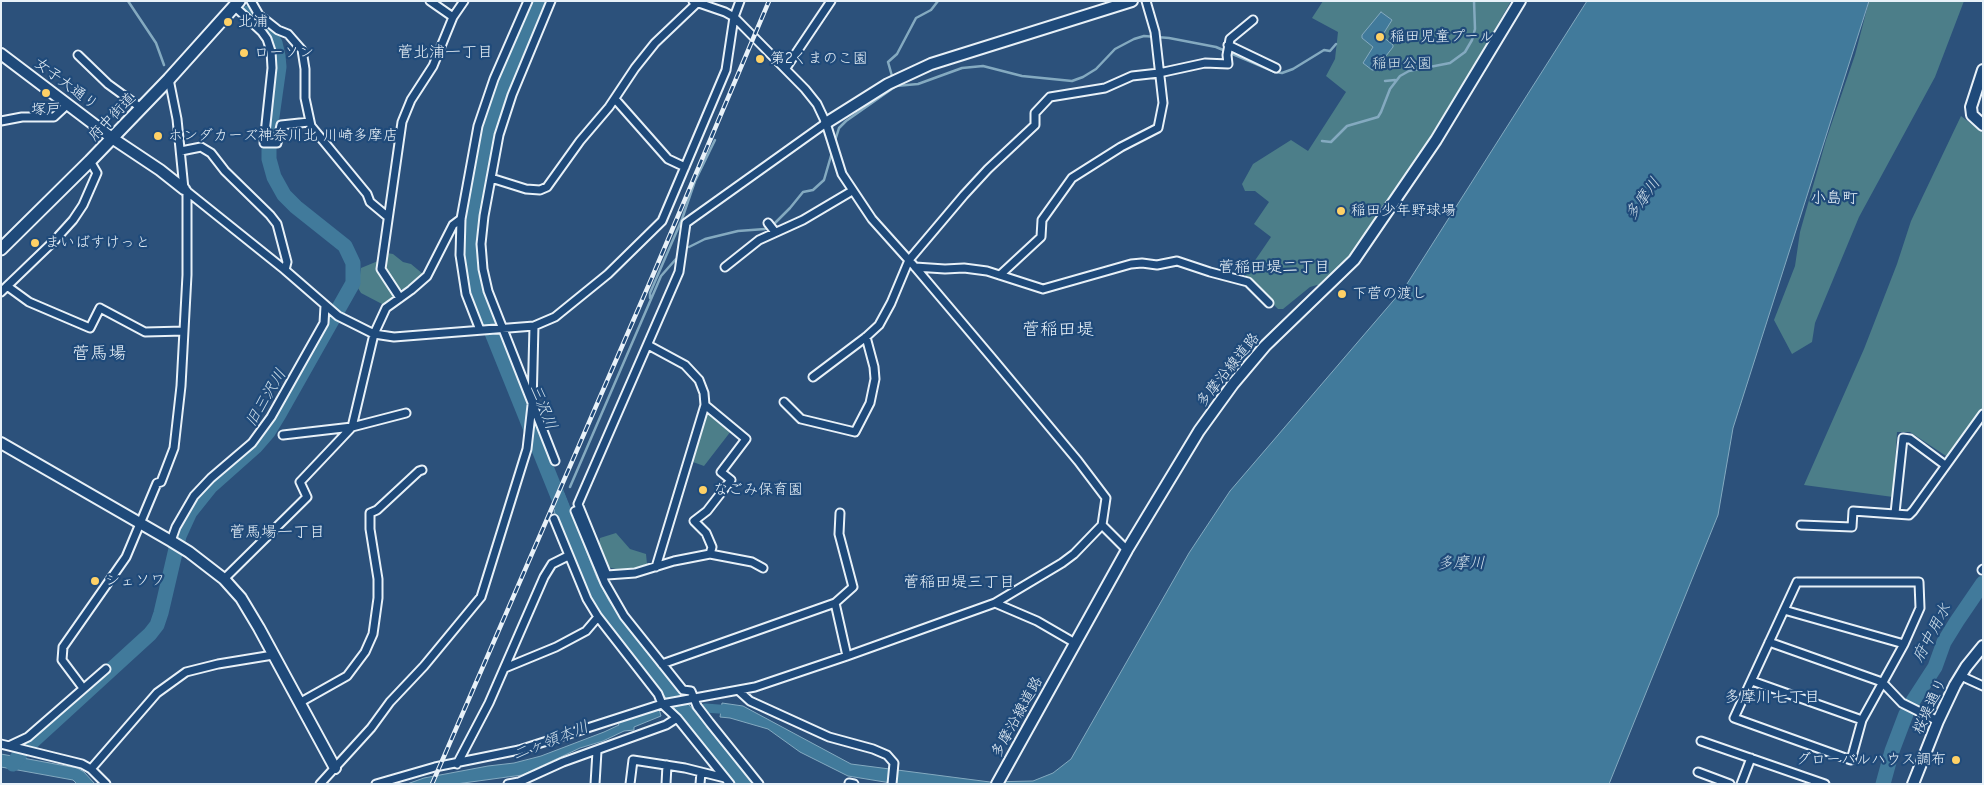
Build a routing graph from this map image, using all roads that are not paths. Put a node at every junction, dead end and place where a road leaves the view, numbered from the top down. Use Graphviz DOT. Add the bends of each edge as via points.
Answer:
graph roads {
  1 [pos="251,1"];
  2 [pos="430,1"];
  3 [pos="464,1"];
  4 [pos="528,1"];
  5 [pos="551,1"];
  6 [pos="740,1"];
  7 [pos="831,1"];
  8 [pos="1132,1"];
  9 [pos="1146,1"];
  10 [pos="1520,1"];
  11 [pos="695,2"];
  12 [pos="236,4"];
  13 [pos="453,17"];
  14 [pos="734,17"];
  15 [pos="1253,20"];
  16 [pos="1227,49"];
  17 [pos="1,54"];
  18 [pos="78,55"];
  19 [pos="786,68"];
  20 [pos="1276,68"];
  21 [pos="1983,70"];
  22 [pos="1159,73"];
  23 [pos="169,79"];
  24 [pos="614,99"];
  25 [pos="68,104"];
  26 [pos="141,108"];
  27 [pos="1,121"];
  28 [pos="308,122"];
  29 [pos="826,123"];
  30 [pos="1983,125"];
  31 [pos="112,138"];
  32 [pos="181,151"];
  33 [pos="90,161"];
  34 [pos="686,168"];
  35 [pos="491,178"];
  36 [pos="186,190"];
  37 [pos="852,191"];
  38 [pos="388,217"];
  39 [pos="461,219"];
  40 [pos="1,249"];
  41 [pos="909,260"];
  42 [pos="725,267"];
  43 [pos="915,267"];
  44 [pos="285,270"];
  45 [pos="1000,275"];
  46 [pos="7,286"];
  47 [pos="1,292"];
  48 [pos="400,298"];
  49 [pos="1269,303"];
  50 [pos="328,308"];
  51 [pos="534,326"];
  52 [pos="502,328"];
  53 [pos="480,330"];
  54 [pos="184,331"];
  55 [pos="374,334"];
  56 [pos="866,337"];
  57 [pos="648,345"];
  58 [pos="813,377"];
  59 [pos="784,402"];
  60 [pos="532,405"];
  61 [pos="704,405"];
  62 [pos="406,413"];
  63 [pos="1983,414"];
  64 [pos="352,427"];
  65 [pos="283,435"];
  66 [pos="1,442"];
  67 [pos="555,461"];
  68 [pos="1945,465"];
  69 [pos="422,470"];
  70 [pos="574,512"];
  71 [pos="840,513"];
  72 [pos="1895,513"];
  73 [pos="554,519"];
  74 [pos="142,524"];
  75 [pos="1102,525"];
  76 [pos="1801,525"];
  77 [pos="175,544"];
  78 [pos="1127,550"];
  79 [pos="710,554"];
  80 [pos="568,556"];
  81 [pos="656,567"];
  82 [pos="762,568"];
  83 [pos="224,579"];
  84 [pos="835,603"];
  85 [pos="995,604"];
  86 [pos="1784,610"];
  87 [pos="598,617"];
  88 [pos="1769,642"];
  89 [pos="1075,643"];
  90 [pos="1904,644"];
  91 [pos="1982,648"];
  92 [pos="273,655"];
  93 [pos="847,656"];
  94 [pos="662,664"];
  95 [pos="505,668"];
  96 [pos="106,669"];
  97 [pos="1961,676"];
  98 [pos="1752,680"];
  99 [pos="1882,682"];
  100 [pos="1983,686"];
  101 [pos="83,688"];
  102 [pos="739,691"];
  103 [pos="695,697"];
  104 [pos="299,703"];
  105 [pos="664,704"];
  106 [pos="677,718"];
  107 [pos="1862,720"];
  108 [pos="1938,721"];
  109 [pos="1701,741"];
  110 [pos="1,744"];
  111 [pos="14,746"];
  112 [pos="597,751"];
  113 [pos="1751,758"];
  114 [pos="457,764"];
  115 [pos="667,766"];
  116 [pos="335,768"];
  117 [pos="90,769"];
  118 [pos="701,772"];
  119 [pos="1698,772"];
  120 [pos="728,781"];
  121 [pos="1810,781"];
  122 [pos="106,784"];
  123 [pos="320,784"];
  124 [pos="376,784"];
  125 [pos="508,784"];
  126 [pos="594,784"];
  127 [pos="630,784"];
  128 [pos="666,784"];
  129 [pos="700,784"];
  130 [pos="759,784"];
  131 [pos="892,784"];
  132 [pos="997,784"];
  133 [pos="1730,784"];
  134 [pos="1741,784"];
  135 [pos="1825,784"];
  136 [pos="1913,784"];
  1 -- 28 [label="street" via="259,15 288,34 302,50"];
  2 -- 13 [label="street"];
  3 -- 13 [label="street"];
  4 -- 39 [label="street" via="478,126"];
  5 -- 35 [label="street" via="508,105"];
  6 -- 14 [label="street"];
  7 -- 19 [label="street"];
  8 -- 29 [label="street" via="931,64 888,84"];
  9 -- 22 [label="street" via="1155,36"];
  10 -- 78 [label="street, 多摩沿線道路" via="1436,140 1376,230 1354,260 1265,346 1233,384 1198,431"];
  11 -- 14 [label="street"];
  11 -- 24 [label="street" via="634,68"];
  12 -- 23 [label="main road, 府中街道"];
  12 -- 28 [label="street" via="262,32 271,51 264,143 277,143 281,125"];
  13 -- 38 [label="street" via="433,66 409,104 402,122"];
  14 -- 19 [label="street"];
  14 -- 34 [label="street" via="726,70"];
  15 -- 16 [label="street" via="1230,39"];
  16 -- 20 [label="street"];
  16 -- 22 [label="street" via="1228,64 1205,63"];
  17 -- 25 [label="street, 女子大通り"];
  18 -- 26 [label="street" via="108,84"];
  19 -- 29 [label="street" via="817,104"];
  21 -- 30 [label="street" via="1971,107 1972,115"];
  22 -- 41 [label="street" via="1132,76 1105,88 1050,97 1035,113 1035,125 988,168"];
  22 -- 45 [label="street" via="1163,103 1158,128 1072,178 1042,220 1041,238"];
  23 -- 26 [label="main road, 府中街道"];
  23 -- 32 [label="street"];
  24 -- 34 [label="street" via="668,160"];
  24 -- 35 [label="street" via="547,186 540,190 526,189"];
  25 -- 27 [label="street" via="54,117"];
  25 -- 31 [label="street, 女子大通り"];
  26 -- 31 [label="main road, 府中街道"];
  28 -- 38 [label="street" via="367,194 370,202"];
  29 -- 37 [label="street" via="842,174"];
  29 -- 57 [label="street" via="686,223 679,272"];
  31 -- 33 [label="main road, 府中街道"];
  31 -- 36 [label="street, 女子大通り"];
  32 -- 36 [label="street"];
  32 -- 44 [label="street" via="200,147 211,153 270,215 285,252"];
  33 -- 40 [label="main road, 府中街道"];
  33 -- 46 [label="street" via="97,173 83,205 54,242"];
  34 -- 51 [label="street" via="662,221 608,274 555,317"];
  35 -- 52 [label="street" via="482,232 483,269"];
  36 -- 44 [label="street"];
  36 -- 54 [label="street" via="188,275"];
  37 -- 41 [label="street"];
  37 -- 42 [label="street" via="803,220 772,228"];
  38 -- 48 [label="street" via="381,269"];
  39 -- 48 [label="street" via="453,225 427,276"];
  39 -- 53 [label="street" via="460,255 466,294"];
  41 -- 43 [label="street"];
  41 -- 56 [label="street" via="879,325"];
  43 -- 45 [label="street" via="964,268"];
  43 -- 75 [label="street" via="1106,498"];
  44 -- 50 [label="street"];
  45 -- 49 [label="street" via="1043,289 1131,264 1157,265 1177,261 1248,282"];
  46 -- 47 [label="street"];
  46 -- 54 [label="street" via="29,302 90,328 100,308 145,332"];
  48 -- 55 [label="street" via="386,308"];
  50 -- 55 [label="street"];
  50 -- 77 [label="street" via="324,323 271,417 252,443 194,496 176,527"];
  51 -- 52 [label="street"];
  51 -- 60 [label="street"];
  52 -- 53 [label="street"];
  52 -- 60 [label="street"];
  53 -- 55 [label="street" via="394,337"];
  54 -- 74 [label="street" via="174,448"];
  55 -- 64 [label="street"];
  56 -- 58 [label="street"];
  56 -- 59 [label="street" via="875,379 870,403 855,432 801,419"];
  57 -- 61 [label="street" via="685,365 699,380"];
  57 -- 81 [label="street" via="578,504 607,575"];
  60 -- 67 [label="street"];
  60 -- 116 [label="street" via="527,450 481,597"];
  61 -- 79 [label="street" via="746,440 722,472 731,480 707,511 694,521 706,533 712,547"];
  61 -- 81 [label="street"];
  62 -- 64 [label="street"];
  63 -- 68 [label="street"];
  64 -- 65 [label="street"];
  64 -- 83 [label="street" via="300,482 307,497"];
  66 -- 74 [label="street"];
  68 -- 72 [label="street" via="1913,512"];
  68 -- 72 [label="street" via="1910,438 1903,438"];
  69 -- 104 [label="street" via="378,510 370,513 378,598 373,634 365,652 347,676"];
  70 -- 94 [label="street" via="605,583 624,616"];
  71 -- 84 [label="street" via="839,534 853,587"];
  72 -- 76 [label="street" via="1853,511 1852,527"];
  73 -- 80 [label="street"];
  74 -- 77 [label="street"];
  74 -- 101 [label="street" via="126,558 63,647 62,660"];
  75 -- 78 [label="street"];
  75 -- 85 [label="street" via="1062,563"];
  77 -- 83 [label="street"];
  78 -- 89 [label="street, 多摩沿線道路"];
  79 -- 81 [label="street"];
  79 -- 82 [label="street" via="752,562"];
  80 -- 87 [label="street" via="586,599"];
  80 -- 95 [label="street" via="552,564 544,577"];
  83 -- 92 [label="street" via="240,598"];
  84 -- 93 [label="street"];
  84 -- 94 [label="street"];
  85 -- 89 [label="street" via="1037,621"];
  85 -- 93 [label="street"];
  86 -- 88 [label="street"];
  86 -- 90 [label="street"];
  86 -- 90 [label="street" via="1796,582 1919,582 1920,608"];
  87 -- 95 [label="street" via="586,631"];
  87 -- 105 [label="street"];
  88 -- 98 [label="street"];
  88 -- 99 [label="street"];
  89 -- 132 [label="street, 多摩沿線道路"];
  90 -- 99 [label="street"];
  91 -- 97 [label="street, 桜堤通り"];
  92 -- 104 [label="street"];
  92 -- 117 [label="street" via="186,672 157,693"];
  93 -- 102 [label="street"];
  94 -- 103 [label="street" via="683,690 691,691"];
  95 -- 114 [label="street"];
  96 -- 101 [label="street"];
  97 -- 100 [label="street"];
  97 -- 108 [label="street, 桜堤通り"];
  98 -- 107 [label="street"];
  98 -- 107 [label="street" via="1734,718 1851,760"];
  99 -- 107 [label="street"];
  99 -- 108 [label="street" via="1902,703"];
  101 -- 111 [label="street"];
  102 -- 103 [label="street"];
  102 -- 131 [label="street" via="750,701 829,737 887,755 894,763"];
  103 -- 105 [label="street"];
  103 -- 130 [label="street" via="710,724"];
  104 -- 116 [label="street"];
  105 -- 106 [label="street"];
  105 -- 114 [label="street" via="518,750"];
  106 -- 112 [label="street"];
  106 -- 120 [label="street"];
  108 -- 136 [label="street, 桜堤通り"];
  109 -- 113 [label="street"];
  110 -- 111 [label="street"];
  111 -- 117 [label="street"];
  112 -- 125 [label="street"];
  112 -- 126 [label="street"];
  113 -- 121 [label="street"];
  113 -- 134 [label="street"];
  114 -- 124 [label="street"];
  115 -- 118 [label="street"];
  115 -- 127 [label="street" via="632,760"];
  115 -- 128 [label="street"];
  116 -- 123 [label="street"];
  117 -- 122 [label="street"];
  118 -- 120 [label="street"];
  118 -- 129 [label="street"];
  119 -- 133 [label="street"];
  121 -- 135 [label="street"];
}
